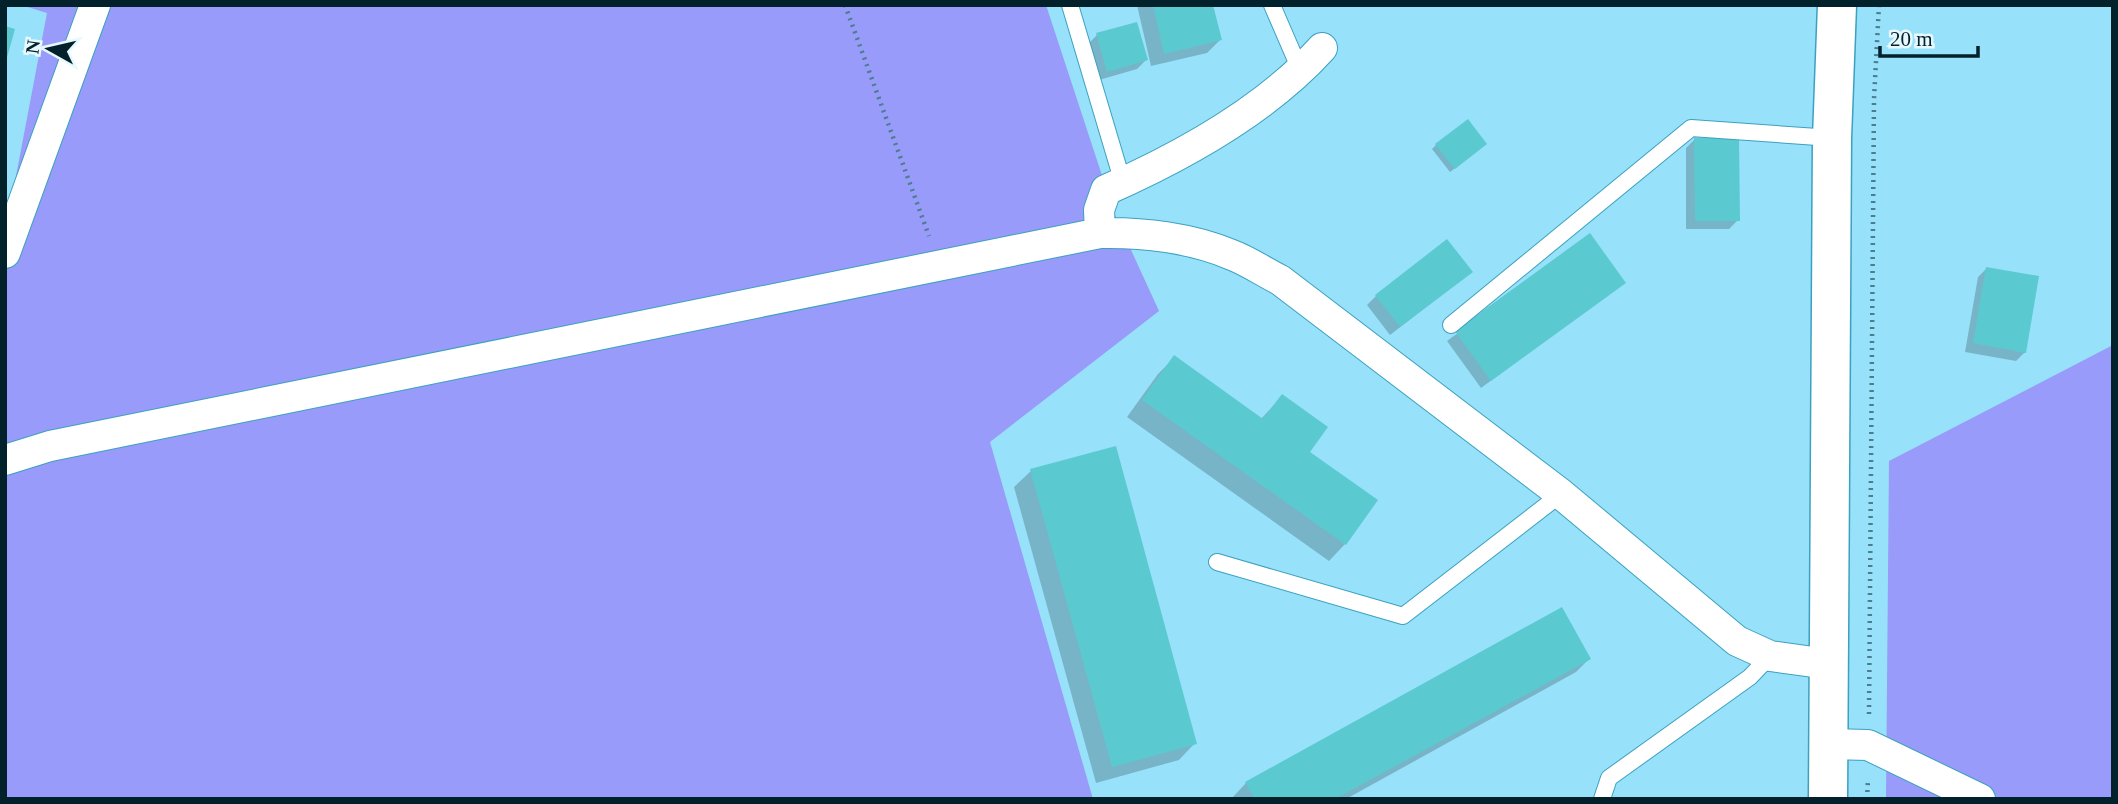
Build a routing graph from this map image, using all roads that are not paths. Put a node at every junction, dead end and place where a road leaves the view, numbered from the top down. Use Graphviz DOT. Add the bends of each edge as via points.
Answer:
graph roads {
  1 [pos="95,5"];
  2 [pos="1070,5"];
  3 [pos="1272,5"];
  4 [pos="1837,5"];
  5 [pos="1322,48"];
  6 [pos="1301,72"];
  7 [pos="1832,138"];
  8 [pos="1123,183"];
  9 [pos="1100,233"];
  10 [pos="5,253"];
  11 [pos="1451,325"];
  12 [pos="5,460"];
  13 [pos="1561,494"];
  14 [pos="1217,562"];
  15 [pos="1770,656"];
  16 [pos="1828,664"];
  17 [pos="1829,744"];
  18 [pos="1828,790"];
  19 [pos="1601,799"];
  20 [pos="1980,799"];
  1 -- 10 [label="street"];
  2 -- 8 [label="lane"];
  3 -- 6 [label="lane"];
  4 -- 7 [label="street"];
  5 -- 6 [label="street"];
  6 -- 8 [label="street" via="1240,117"];
  7 -- 11 [label="lane" via="1691,128"];
  7 -- 16 [label="street"];
  8 -- 9 [label="street" via="1106,190 1099,210"];
  9 -- 12 [label="street" via="50,446"];
  9 -- 13 [label="street" via="1127,232 1231,254 1280,280"];
  13 -- 14 [label="lane" via="1403,615"];
  13 -- 15 [label="street" via="1737,641"];
  15 -- 16 [label="street"];
  15 -- 19 [label="lane" via="1750,677 1609,778"];
  16 -- 17 [label="street"];
  17 -- 18 [label="street"];
  17 -- 20 [label="street" via="1868,745"];
}
